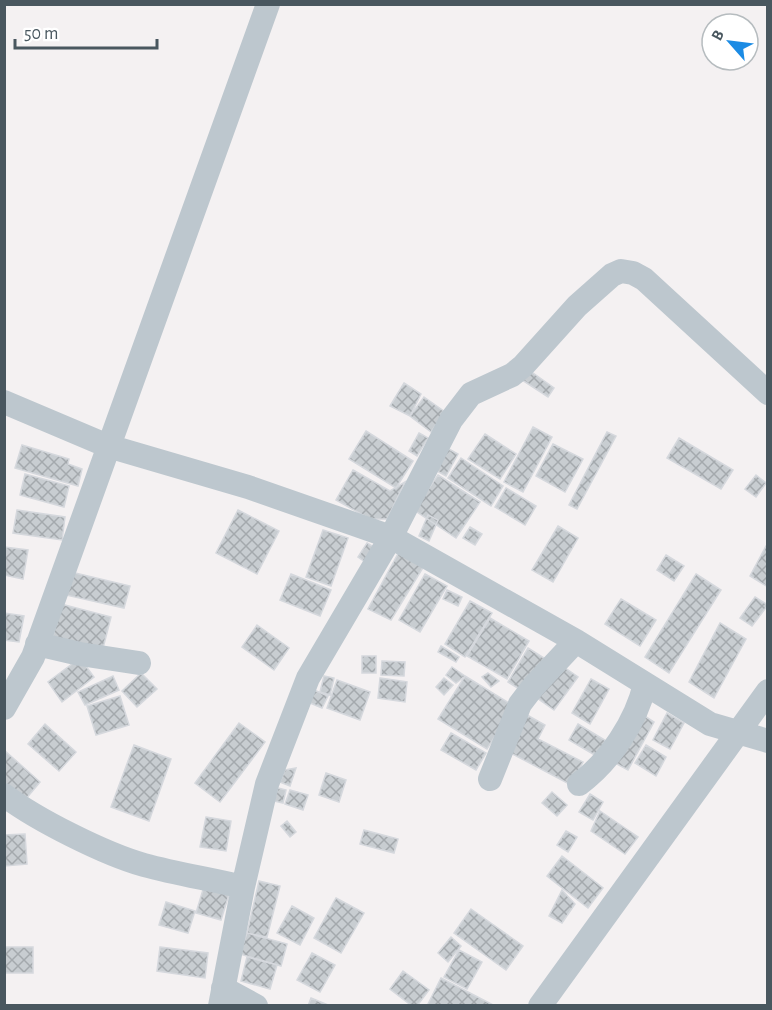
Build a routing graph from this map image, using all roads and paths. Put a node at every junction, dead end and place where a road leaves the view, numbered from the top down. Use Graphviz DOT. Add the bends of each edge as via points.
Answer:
graph roads {
  1 [pos="267,4"];
  2 [pos="768,393"];
  3 [pos="4,402"];
  4 [pos="108,446"];
  5 [pos="391,537"];
  6 [pos="576,641"];
  7 [pos="38,644"];
  8 [pos="139,663"];
  9 [pos="645,684"];
  10 [pos="768,691"];
  11 [pos="4,708"];
  12 [pos="739,732"];
  13 [pos="768,741"];
  14 [pos="490,779"];
  15 [pos="579,784"];
  16 [pos="4,795"];
  17 [pos="243,887"];
  18 [pos="221,997"];
  19 [pos="256,1005"];
  20 [pos="540,1005"];
  1 -- 4 [label="street"];
  2 -- 5 [label="street" via="644,279 621,271 577,306 523,366 471,394 461,405"];
  3 -- 4 [label="street"];
  4 -- 5 [label="street" via="248,487"];
  4 -- 7 [label="street"];
  5 -- 6 [label="street"];
  5 -- 17 [label="street" via="308,678 267,784"];
  6 -- 9 [label="street"];
  6 -- 14 [label="street" via="520,704"];
  7 -- 8 [label="street"];
  7 -- 11 [label="street"];
  9 -- 12 [label="street" via="710,724"];
  9 -- 15 [label="street" via="641,700 614,748 603,764"];
  10 -- 12 [label="street"];
  12 -- 13 [label="street"];
  12 -- 20 [label="street"];
  16 -- 17 [label="street" via="126,859"];
  17 -- 18 [label="street"];
  18 -- 19 [label="street"];
}
